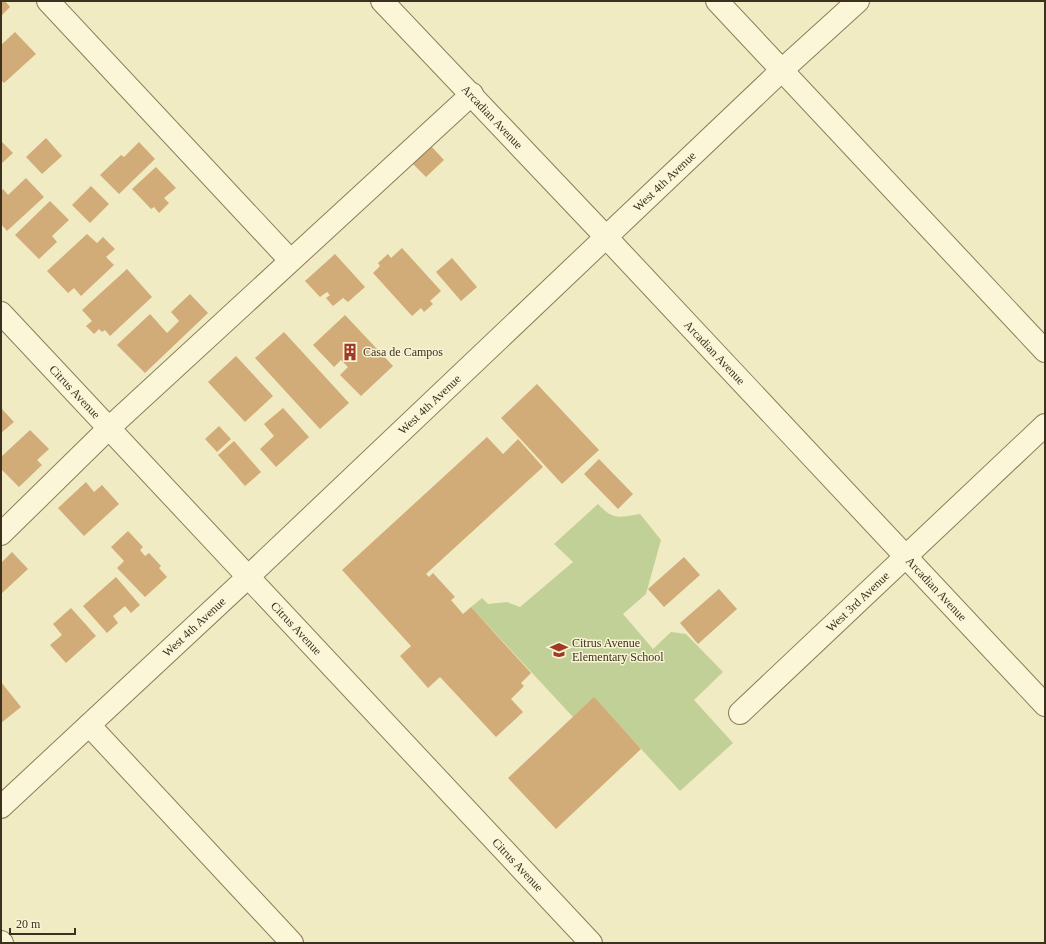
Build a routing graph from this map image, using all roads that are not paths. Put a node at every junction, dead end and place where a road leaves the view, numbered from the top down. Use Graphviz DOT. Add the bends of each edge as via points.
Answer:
graph roads {
  1 [pos="48,1"];
  2 [pos="382,1"];
  3 [pos="717,1"];
  4 [pos="858,1"];
  5 [pos="782,70"];
  6 [pos="472,94"];
  7 [pos="606,237"];
  8 [pos="290,260"];
  9 [pos="1,313"];
  10 [pos="1045,351"];
  11 [pos="1045,425"];
  12 [pos="109,428"];
  13 [pos="1,534"];
  14 [pos="906,557"];
  15 [pos="249,576"];
  16 [pos="1045,705"];
  17 [pos="740,713"];
  18 [pos="89,725"];
  19 [pos="1,807"];
  20 [pos="292,943"];
  21 [pos="591,943"];
  1 -- 8 [label="street"];
  2 -- 6 [label="street, Arcadian Avenue"];
  3 -- 5 [label="street"];
  4 -- 5 [label="street, West 4th Avenue"];
  5 -- 7 [label="street, West 4th Avenue"];
  5 -- 10 [label="street"];
  6 -- 7 [label="street, Arcadian Avenue"];
  6 -- 8 [label="street"];
  7 -- 14 [label="street, Arcadian Avenue"];
  7 -- 15 [label="street, West 4th Avenue"];
  8 -- 12 [label="street"];
  9 -- 12 [label="street, Citrus Avenue"];
  11 -- 14 [label="street, West 3rd Avenue"];
  12 -- 13 [label="street"];
  12 -- 15 [label="street, Citrus Avenue"];
  14 -- 16 [label="street, Arcadian Avenue"];
  14 -- 17 [label="street, West 3rd Avenue"];
  15 -- 18 [label="street, West 4th Avenue"];
  15 -- 21 [label="street, Citrus Avenue"];
  18 -- 19 [label="street, West 4th Avenue"];
  18 -- 20 [label="street"];
}
